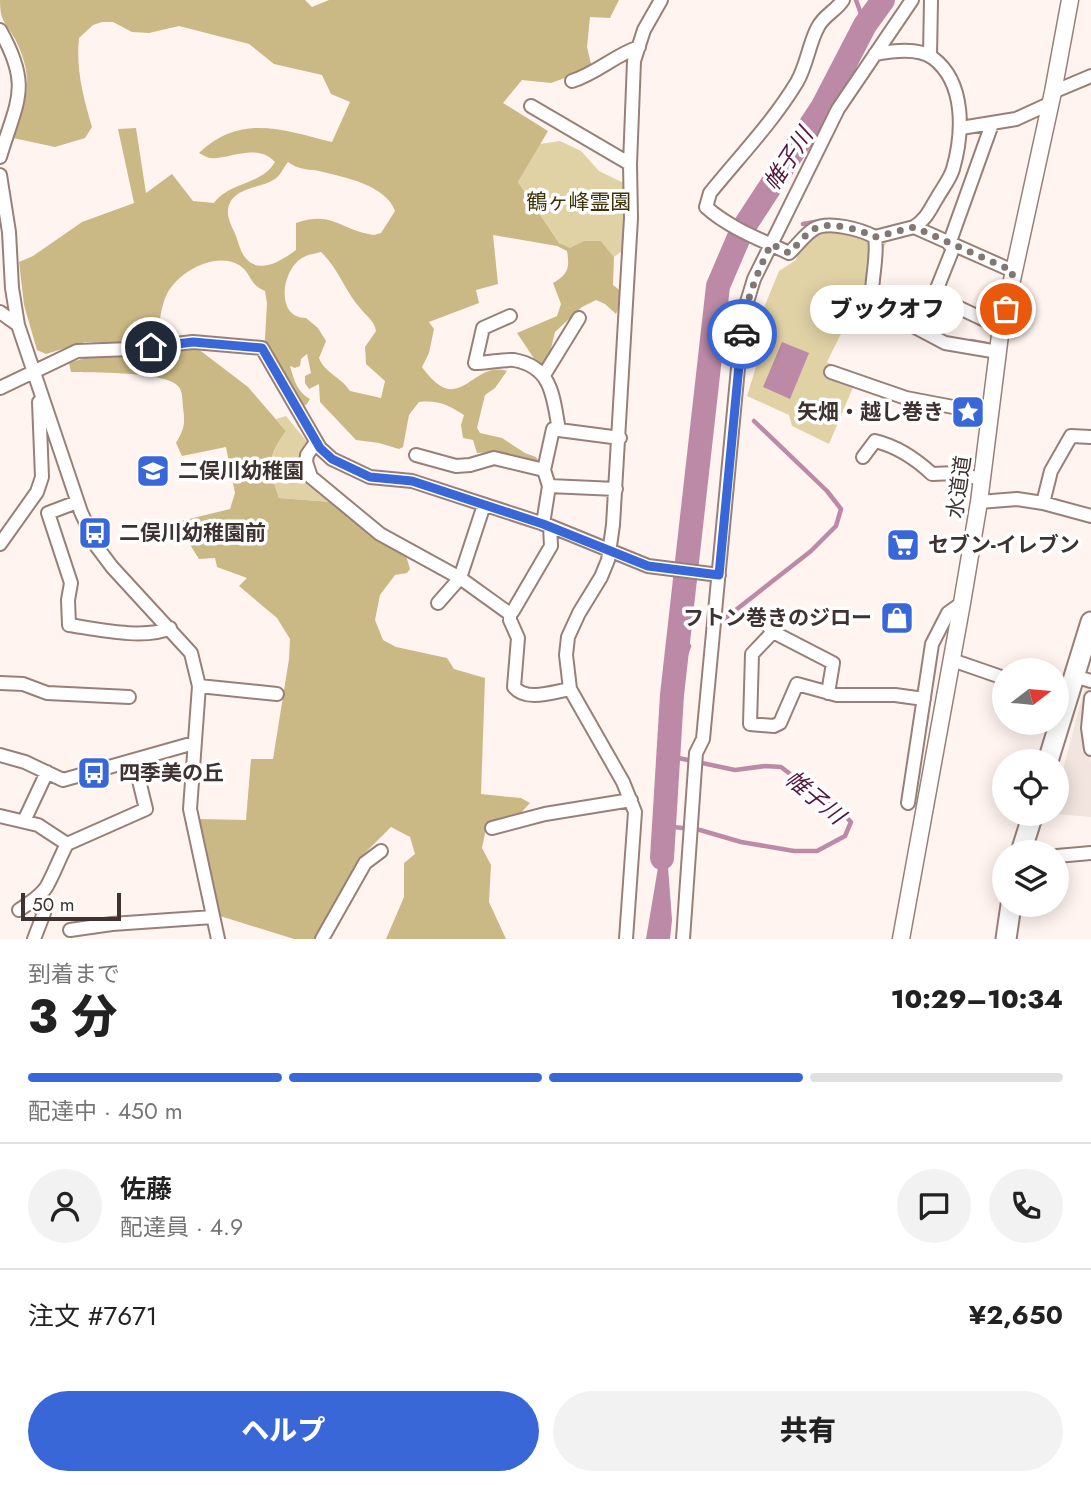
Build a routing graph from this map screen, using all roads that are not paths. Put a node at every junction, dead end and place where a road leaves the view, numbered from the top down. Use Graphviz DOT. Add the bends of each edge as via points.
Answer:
graph roads {
  1 [pos="662,0"];
  2 [pos="843,0"];
  3 [pos="912,0"];
  4 [pos="931,0"];
  5 [pos="1070,0"];
  6 [pos="0,30"];
  7 [pos="639,47"];
  8 [pos="875,54"];
  9 [pos="930,56"];
  10 [pos="1091,76"];
  11 [pos="572,81"];
  12 [pos="1052,97"];
  13 [pos="531,106"];
  14 [pos="992,124"];
  15 [pos="961,128"];
  16 [pos="0,157"];
  17 [pos="630,164"];
  18 [pos="0,175"];
  19 [pos="914,227"];
  20 [pos="880,236"];
  21 [pos="771,244"];
  22 [pos="952,245"];
  23 [pos="1013,271"];
  24 [pos="0,312"];
  25 [pos="510,316"];
  26 [pos="579,318"];
  27 [pos="18,325"];
  28 [pos="1002,328"];
  29 [pos="998,352"];
  30 [pos="831,372"];
  31 [pos="32,373"];
  32 [pos="544,375"];
  33 [pos="0,388"];
  34 [pos="38,388"];
  35 [pos="990,414"];
  36 [pos="559,430"];
  37 [pos="1091,437"];
  38 [pos="620,438"];
  39 [pos="316,442"];
  40 [pos="416,455"];
  41 [pos="863,457"];
  42 [pos="544,470"];
  43 [pos="981,479"];
  44 [pos="549,486"];
  45 [pos="616,489"];
  46 [pos="77,502"];
  47 [pos="978,502"];
  48 [pos="1043,503"];
  49 [pos="484,505"];
  50 [pos="1091,516"];
  51 [pos="547,525"];
  52 [pos="0,544"];
  53 [pos="610,549"];
  54 [pos="714,574"];
  55 [pos="460,578"];
  56 [pos="439,603"];
  57 [pos="962,603"];
  58 [pos="510,614"];
  59 [pos="764,621"];
  60 [pos="1091,622"];
  61 [pos="170,628"];
  62 [pos="774,632"];
  63 [pos="952,660"];
  64 [pos="992,674"];
  65 [pos="1082,678"];
  66 [pos="0,683"];
  67 [pos="199,686"];
  68 [pos="570,689"];
  69 [pos="1069,690"];
  70 [pos="828,693"];
  71 [pos="277,694"];
  72 [pos="129,697"];
  73 [pos="1091,698"];
  74 [pos="924,699"];
  75 [pos="1089,729"];
  76 [pos="194,743"];
  77 [pos="1091,749"];
  78 [pos="0,755"];
  79 [pos="134,760"];
  80 [pos="47,772"];
  81 [pos="631,800"];
  82 [pos="908,803"];
  83 [pos="0,817"];
  84 [pos="24,821"];
  85 [pos="492,828"];
  86 [pos="67,844"];
  87 [pos="1090,850"];
  88 [pos="381,851"];
  89 [pos="1069,854"];
  90 [pos="34,900"];
  91 [pos="19,910"];
  92 [pos="213,917"];
  93 [pos="1009,917"];
  94 [pos="70,930"];
  95 [pos="34,939"];
  96 [pos="218,939"];
  97 [pos="323,939"];
  98 [pos="626,939"];
  99 [pos="682,939"];
  100 [pos="901,939"];
  101 [pos="1006,939"];
  1 -- 7 [label="street"];
  2 -- 21 [label="street" via="818,27 786,100 710,193 706,208 714,215"];
  3 -- 8 [label="street"];
  4 -- 9 [label="street"];
  5 -- 12 [label="street, 水道道"];
  6 -- 16 [label="street" via="13,54 20,85 18,108"];
  7 -- 11 [label="street"];
  7 -- 17 [label="street"];
  8 -- 9 [label="street" via="906,50"];
  8 -- 21 [label="street" via="838,109"];
  9 -- 15 [label="street" via="957,93"];
  10 -- 12 [label="street"];
  12 -- 14 [label="street" via="1016,119"];
  12 -- 23 [label="street, 水道道"];
  13 -- 17 [label="street"];
  14 -- 15 [label="street"];
  14 -- 22 [label="street"];
  15 -- 19 [label="street" via="952,171 923,222"];
  17 -- 38 [label="street" via="632,218"];
  18 -- 27 [label="street"];
  19 -- 20 [label="street"];
  19 -- 22 [label="street"];
  20 -- 21 [label="street" via="829,225 815,228 789,253"];
  20 -- 29 [label="street" via="872,295 945,344"];
  21 -- 54 [label="street" via="743,315"];
  22 -- 23 [label="street"];
  22 -- 28 [label="street" via="934,296"];
  23 -- 28 [label="street, 水道道"];
  24 -- 27 [label="street"];
  25 -- 32 [label="street" via="483,328 475,363 513,360"];
  26 -- 32 [label="street"];
  27 -- 31 [label="street"];
  28 -- 29 [label="street, 水道道"];
  29 -- 35 [label="street, 水道道"];
  30 -- 35 [label="street" via="906,398"];
  31 -- 33 [label="street"];
  31 -- 34 [label="street"];
  31 -- 39 [label="street" via="77,351 94,349 193,342 262,348"];
  32 -- 36 [label="street"];
  34 -- 46 [label="street"];
  34 -- 52 [label="street" via="42,477 37,492"];
  35 -- 43 [label="street, 水道道"];
  36 -- 38 [label="street"];
  36 -- 42 [label="street" via="553,429"];
  37 -- 48 [label="street" via="1071,436 1051,471"];
  38 -- 45 [label="street"];
  39 -- 49 [label="street" via="332,459 370,477 412,481"];
  39 -- 55 [label="street" via="307,455 311,477 380,534"];
  40 -- 42 [label="street" via="456,466 494,458"];
  41 -- 43 [label="street" via="875,441 932,474"];
  42 -- 44 [label="street"];
  43 -- 47 [label="street, 水道道"];
  44 -- 45 [label="street"];
  44 -- 51 [label="street"];
  45 -- 53 [label="street"];
  46 -- 61 [label="street" via="97,547"];
  46 -- 61 [label="street" via="48,513 71,583 69,625 120,632 160,633"];
  47 -- 48 [label="street" via="1017,499"];
  47 -- 57 [label="street, 水道道"];
  48 -- 50 [label="street"];
  49 -- 51 [label="street"];
  49 -- 55 [label="street"];
  51 -- 53 [label="street"];
  51 -- 58 [label="street" via="551,546"];
  53 -- 54 [label="street" via="648,566"];
  53 -- 68 [label="street" via="601,577 568,637"];
  54 -- 99 [label="street"];
  55 -- 56 [label="street"];
  55 -- 58 [label="street"];
  57 -- 63 [label="street, 水道道"];
  57 -- 74 [label="street" via="948,613 932,644"];
  58 -- 68 [label="street" via="518,638 514,687 527,696"];
  59 -- 62 [label="street"];
  60 -- 65 [label="highway"];
  61 -- 67 [label="street" via="191,653"];
  62 -- 70 [label="street" via="833,663"];
  62 -- 70 [label="street" via="752,654 750,724 780,723 797,684"];
  63 -- 64 [label="street"];
  63 -- 100 [label="street, 水道道"];
  65 -- 69 [label="highway"];
  66 -- 72 [label="street" via="23,684 47,693"];
  67 -- 71 [label="street"];
  67 -- 76 [label="street"];
  68 -- 81 [label="street"];
  70 -- 74 [label="street"];
  73 -- 75 [label="street"];
  74 -- 82 [label="street"];
  75 -- 77 [label="street"];
  76 -- 79 [label="street"];
  76 -- 92 [label="street" via="190,809"];
  78 -- 80 [label="street"];
  79 -- 80 [label="street" via="63,780"];
  79 -- 86 [label="street" via="146,809"];
  80 -- 84 [label="street"];
  81 -- 85 [label="street"];
  81 -- 98 [label="street" via="635,812"];
  83 -- 84 [label="street"];
  84 -- 86 [label="street"];
  86 -- 90 [label="street" via="48,885"];
  87 -- 89 [label="street"];
  88 -- 97 [label="street" via="365,863"];
  90 -- 91 [label="street"];
  90 -- 95 [label="street" via="44,913"];
  92 -- 94 [label="street"];
  92 -- 96 [label="street"];
  93 -- 101 [label="highway"];
}
